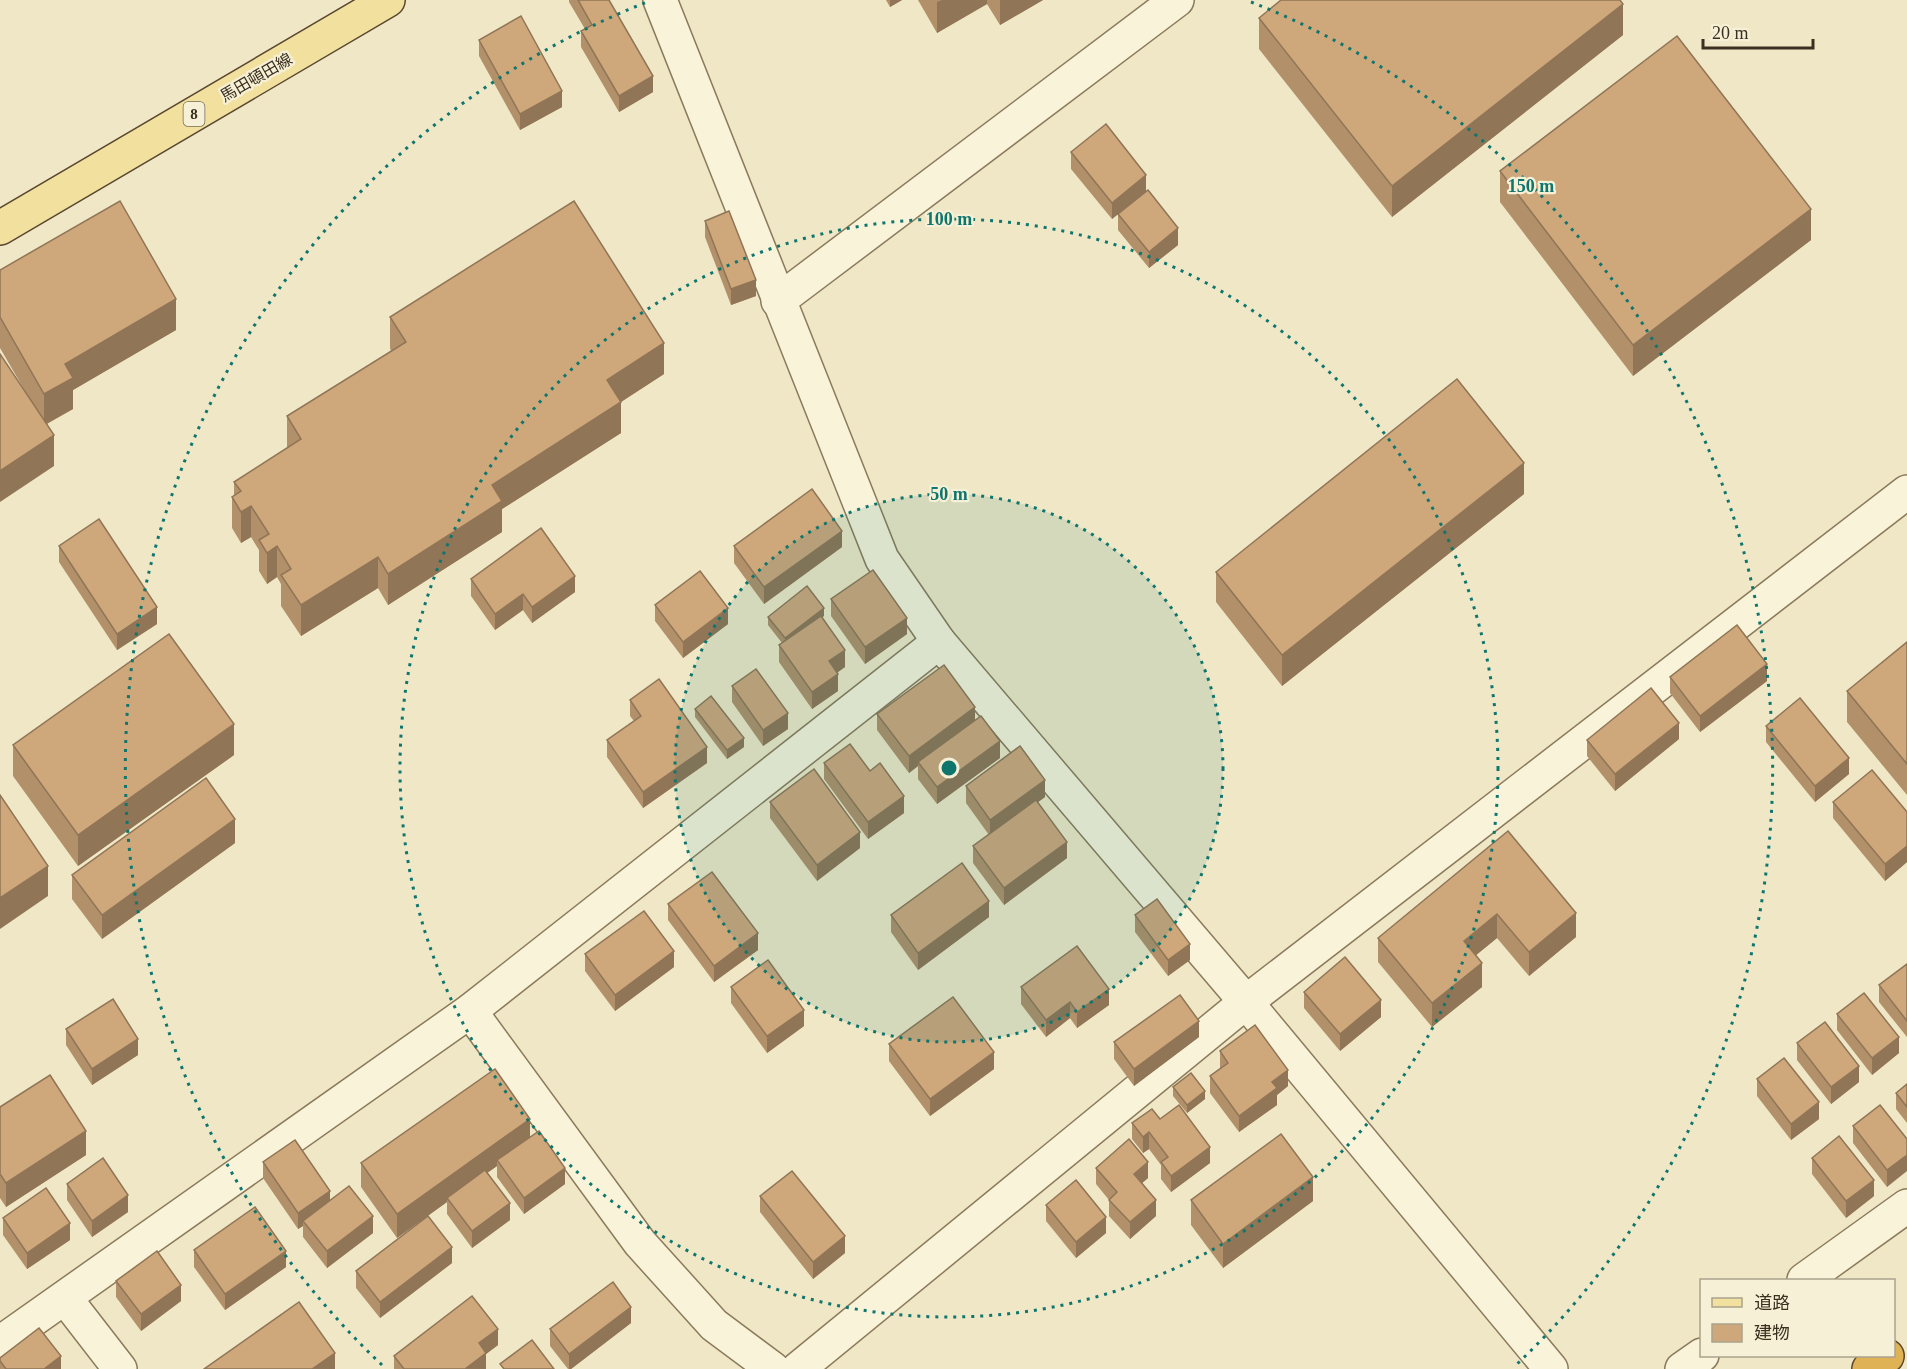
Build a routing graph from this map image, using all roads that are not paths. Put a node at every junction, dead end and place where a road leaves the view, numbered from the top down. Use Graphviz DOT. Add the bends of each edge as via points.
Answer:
graph roads {
  1 [pos="388,0"];
  2 [pos="660,0"];
  3 [pos="1178,0"];
  4 [pos="0,228"];
  5 [pos="778,301"];
  6 [pos="1907,492"];
  7 [pos="939,642"];
  8 [pos="1246,1002"];
  9 [pos="470,1011"];
  10 [pos="1907,1206"];
  11 [pos="1807,1279"];
  12 [pos="65,1298"];
  13 [pos="0,1343"];
  14 [pos="1700,1356"];
  15 [pos="1886,1357"];
  16 [pos="120,1369"];
  17 [pos="773,1369"];
  18 [pos="798,1369"];
  19 [pos="1551,1369"];
  20 [pos="1682,1369"];
  21 [pos="1869,1369"];
  1 -- 4 [label="main road, 馬田頓田線 / 8"];
  2 -- 5 [label="street"];
  3 -- 5 [label="street"];
  5 -- 7 [label="street" via="882,558"];
  6 -- 8 [label="street"];
  7 -- 8 [label="street"];
  7 -- 9 [label="street"];
  8 -- 18 [label="street"];
  8 -- 19 [label="street"];
  9 -- 12 [label="street"];
  9 -- 17 [label="street" via="640,1243 714,1325"];
  10 -- 11 [label="street"];
  12 -- 13 [label="street"];
  12 -- 16 [label="street"];
  14 -- 20 [label="street"];
  15 -- 21 [label="highway"];
}
